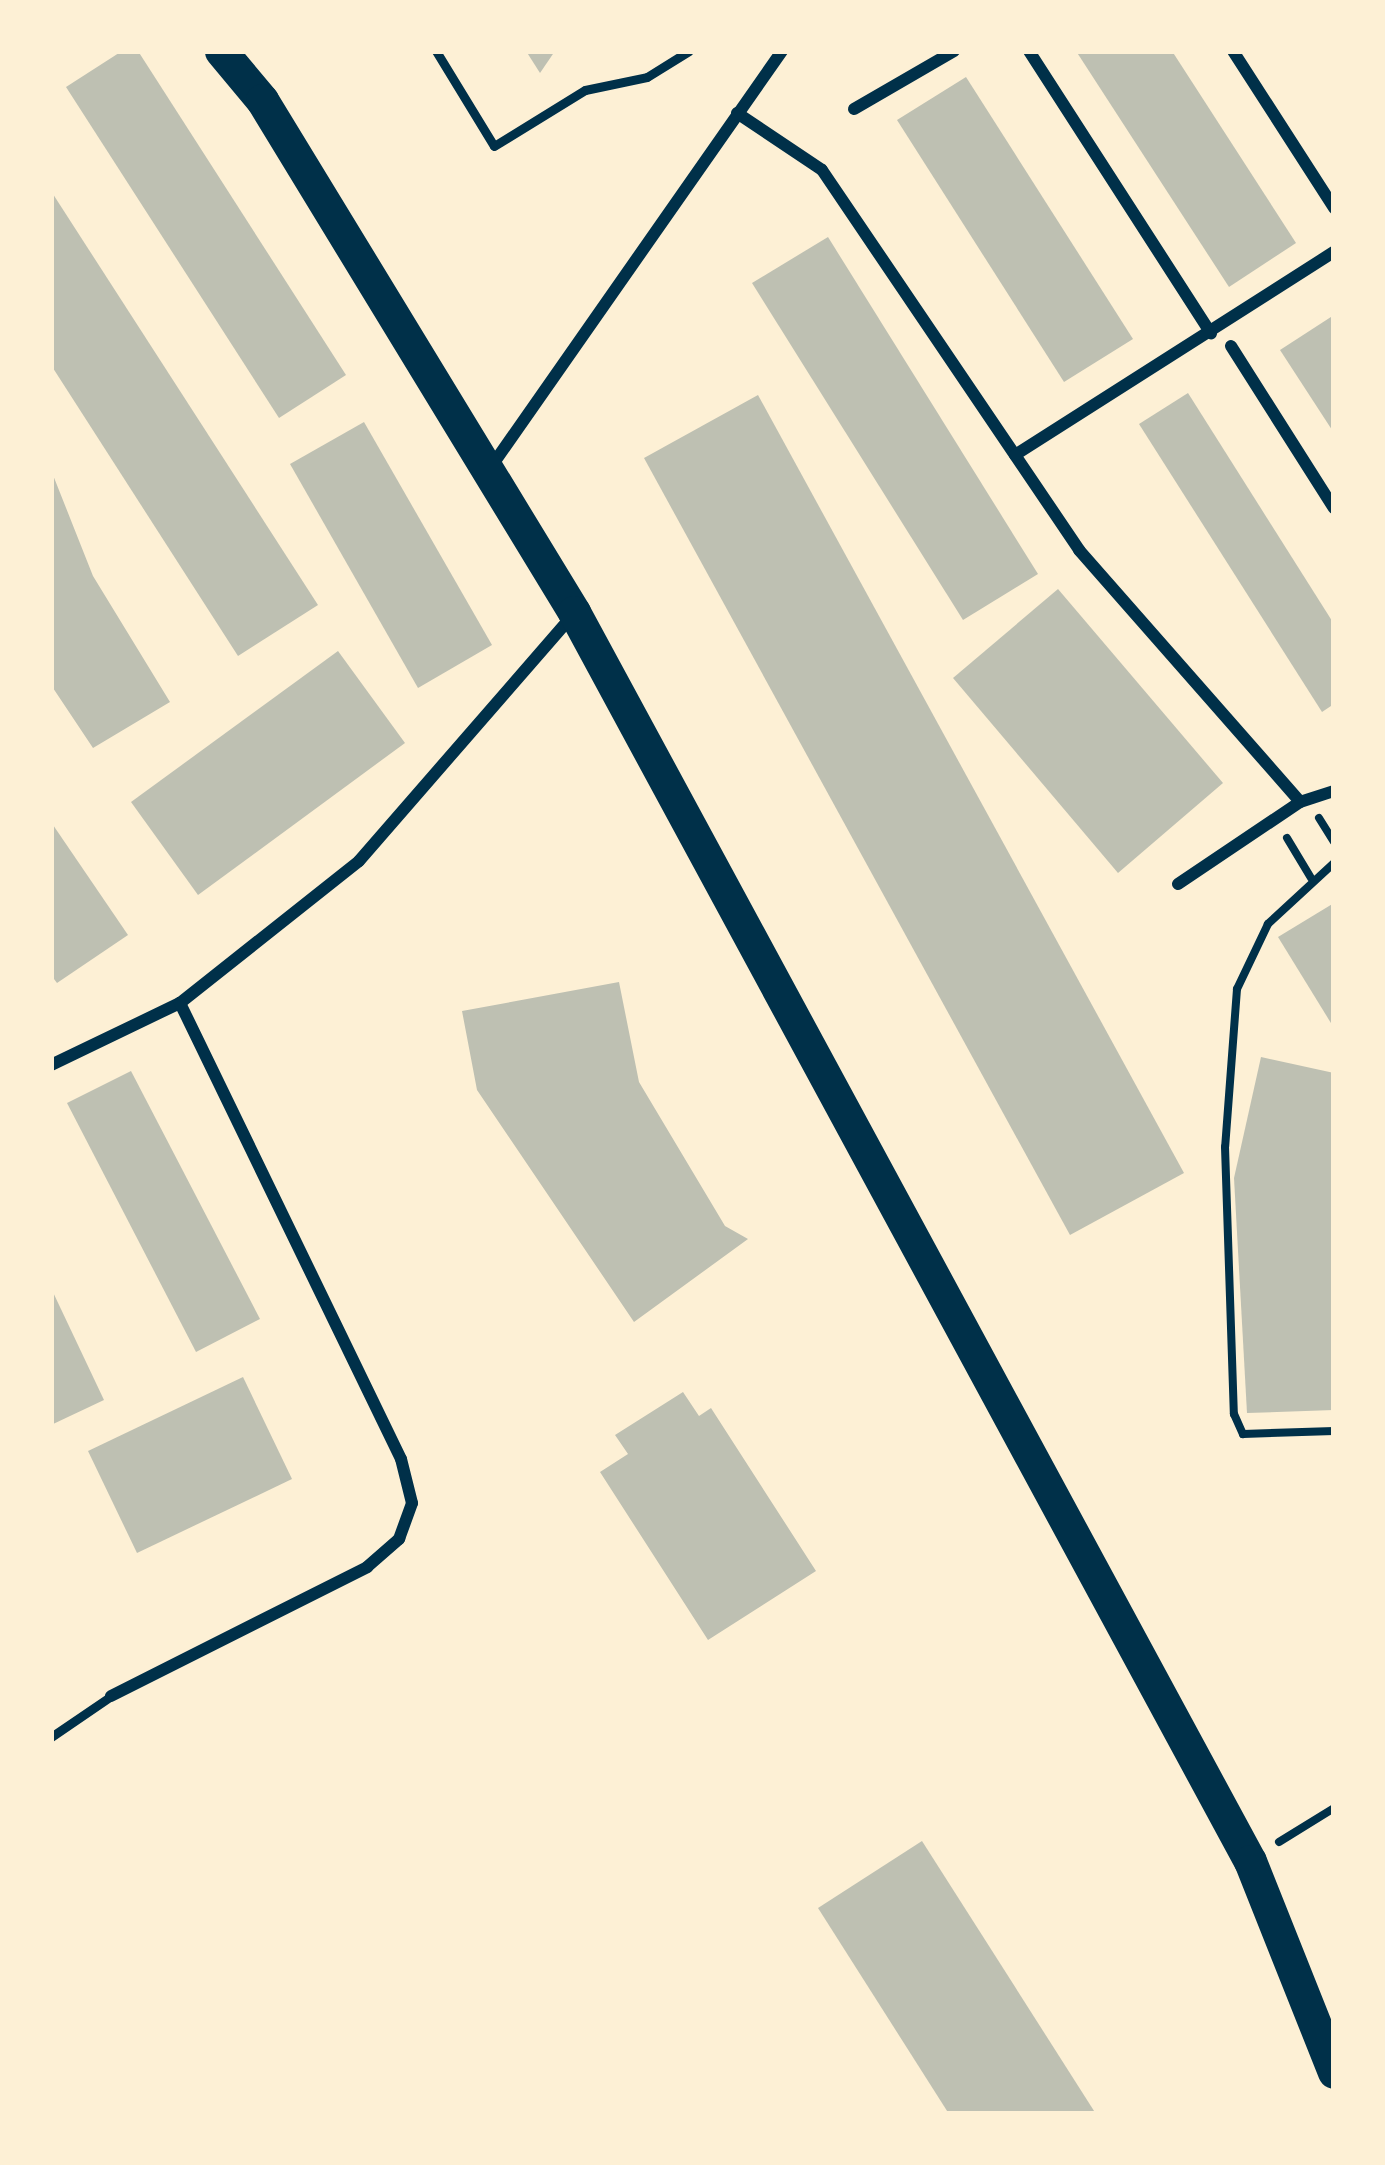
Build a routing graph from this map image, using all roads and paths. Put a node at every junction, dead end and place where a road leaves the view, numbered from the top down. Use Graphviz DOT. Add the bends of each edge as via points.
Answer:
graph roads {
  1 [pos="221,51"];
  2 [pos="436,51"];
  3 [pos="689,51"];
  4 [pos="782,51"];
  5 [pos="954,51"];
  6 [pos="1028,51"];
  7 [pos="1233,51"];
  8 [pos="854,109"];
  9 [pos="737,113"];
  10 [pos="1334,208"];
  11 [pos="1334,251"];
  12 [pos="1210,333"];
  13 [pos="1231,346"];
  14 [pos="1015,455"];
  15 [pos="490,468"];
  16 [pos="1334,508"];
  17 [pos="574,612"];
  18 [pos="1334,790"];
  19 [pos="1300,802"];
  20 [pos="1276,818"];
  21 [pos="1334,863"];
  22 [pos="1311,878"];
  23 [pos="1178,884"];
  24 [pos="179,1003"];
  25 [pos="51,1065"];
  26 [pos="1334,1431"];
  27 [pos="111,1696"];
  28 [pos="51,1737"];
  29 [pos="1334,1808"];
  30 [pos="1250,1861"];
  31 [pos="1334,2072"];
  1 -- 15 [label="highway"];
  2 -- 3 [label="lane" via="494,146 586,90 647,77"];
  4 -- 9 [label="street"];
  5 -- 8 [label="street"];
  6 -- 12 [label="street"];
  7 -- 10 [label="street"];
  9 -- 14 [label="street" via="822,170"];
  9 -- 15 [label="street"];
  11 -- 12 [label="street"];
  12 -- 14 [label="street"];
  13 -- 16 [label="street"];
  14 -- 19 [label="street" via="1079,550"];
  15 -- 17 [label="highway"];
  17 -- 24 [label="street" via="359,861"];
  17 -- 30 [label="highway"];
  18 -- 19 [label="street"];
  19 -- 20 [label="street"];
  20 -- 22 [label="path"];
  20 -- 23 [label="street"];
  21 -- 22 [label="path"];
  22 -- 26 [label="path" via="1268,924 1237,989 1226,1050 1234,1414 1243,1434"];
  24 -- 25 [label="street"];
  24 -- 27 [label="street" via="401,1459 412,1502 399,1539 367,1567"];
  27 -- 28 [label="lane"];
  29 -- 30 [label="path"];
  30 -- 31 [label="highway"];
}
